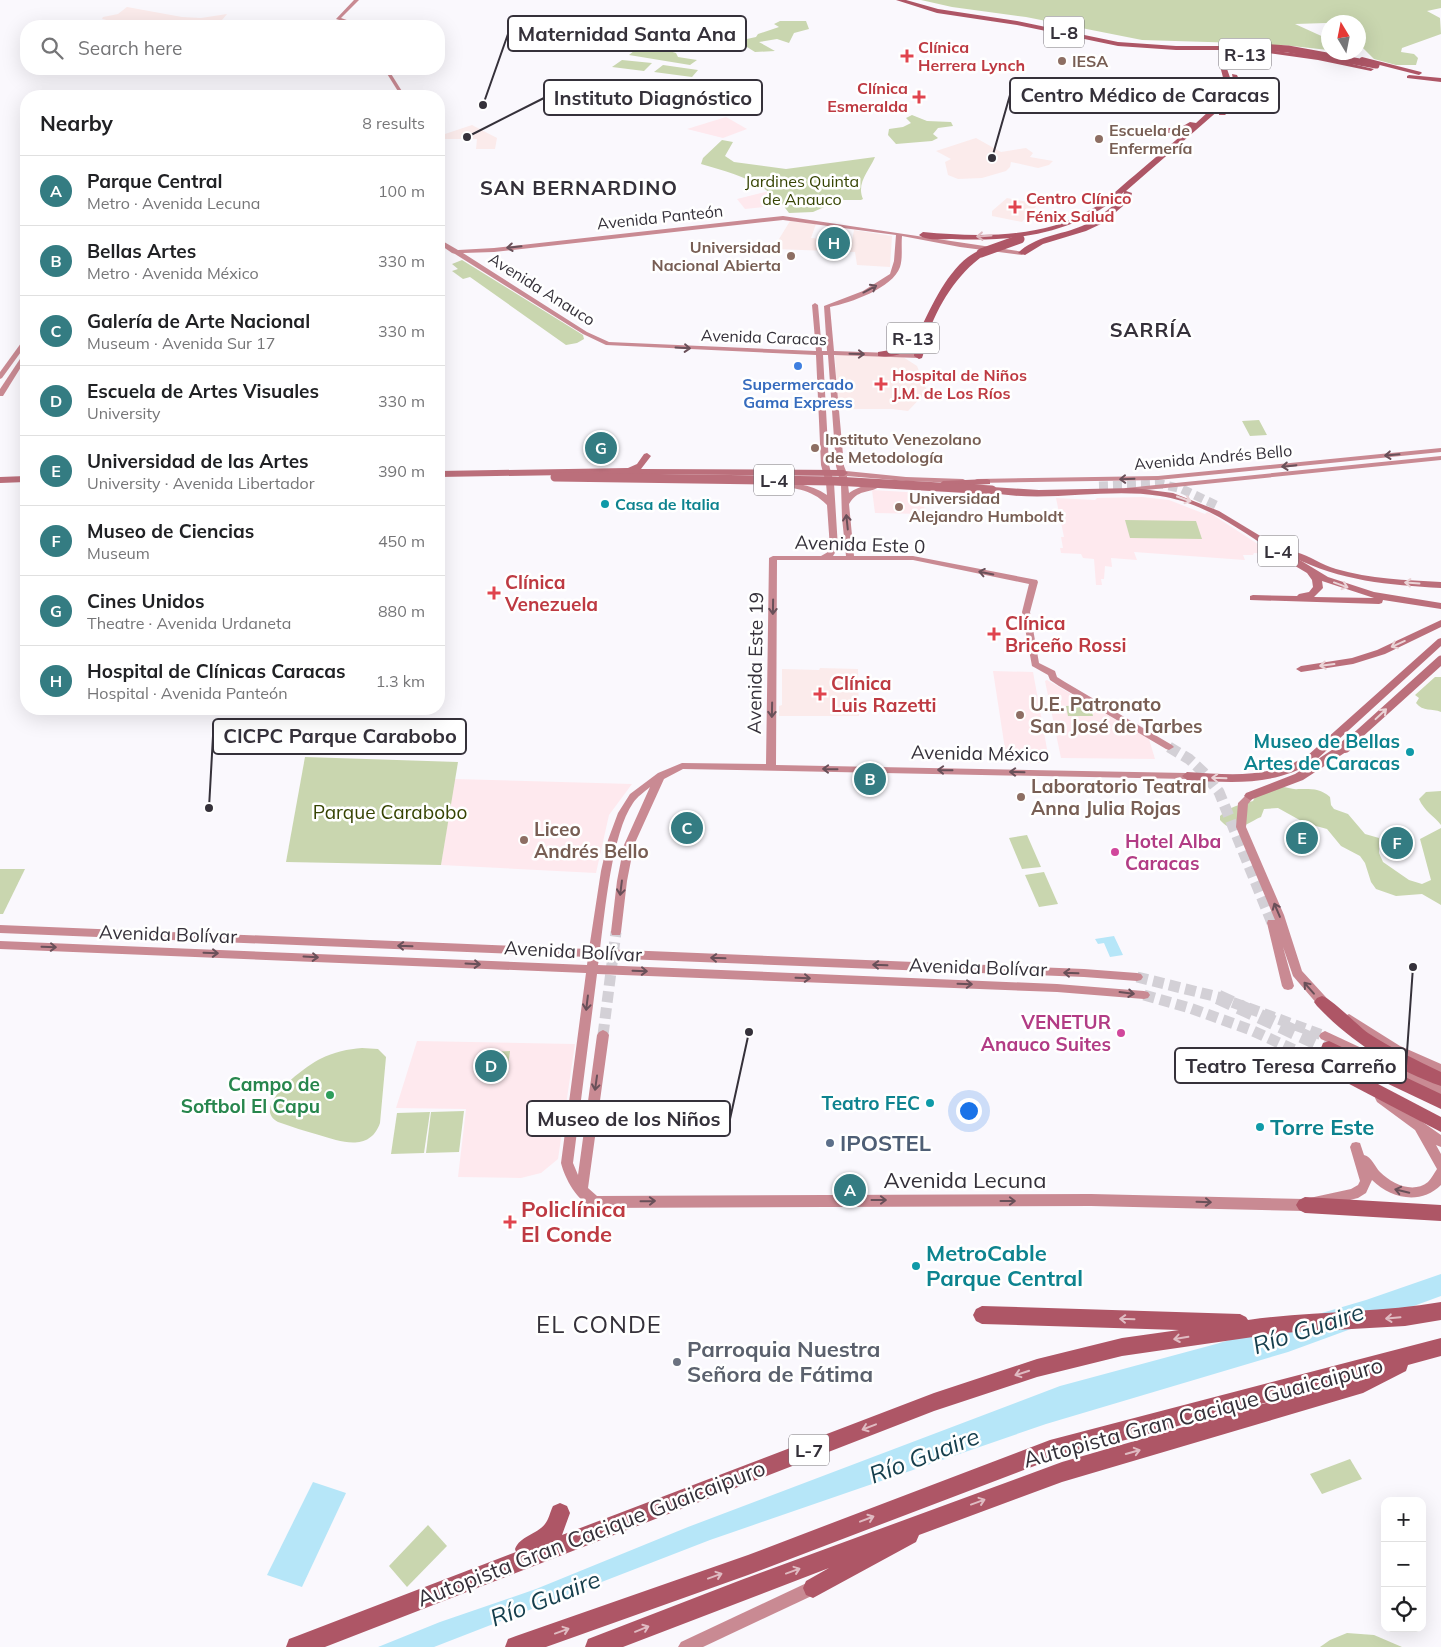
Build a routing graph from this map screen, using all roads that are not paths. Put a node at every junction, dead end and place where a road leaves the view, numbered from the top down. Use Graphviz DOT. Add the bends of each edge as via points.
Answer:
graph roads {
  1 [pos="357,0"];
  2 [pos="899,0"];
  3 [pos="909,0"];
  4 [pos="341,20"];
  5 [pos="1229,47"];
  6 [pos="1375,66"];
  7 [pos="1419,74"];
  8 [pos="390,75"];
  9 [pos="1441,79"];
  10 [pos="399,90"];
  11 [pos="1218,107"];
  12 [pos="1154,128"];
  13 [pos="1128,193"];
  14 [pos="899,234"];
  15 [pos="923,235"];
  16 [pos="445,239"];
  17 [pos="445,245"];
  18 [pos="1022,252"];
  19 [pos="462,253"];
  20 [pos="815,305"];
  21 [pos="934,306"];
  22 [pos="608,344"];
  23 [pos="20,349"];
  24 [pos="820,353"];
  25 [pos="833,353"];
  26 [pos="881,354"];
  27 [pos="919,356"];
  28 [pos="20,363"];
  29 [pos="0,377"];
  30 [pos="0,394"];
  31 [pos="1441,450"];
  32 [pos="647,456"];
  33 [pos="1441,458"];
  34 [pos="810,473"];
  35 [pos="828,473"];
  36 [pos="445,474"];
  37 [pos="844,474"];
  38 [pos="625,475"];
  39 [pos="512,476"];
  40 [pos="555,476"];
  41 [pos="20,479"];
  42 [pos="445,479"];
  43 [pos="0,480"];
  44 [pos="987,482"];
  45 [pos="770,483"];
  46 [pos="20,484"];
  47 [pos="939,484"];
  48 [pos="0,485"];
  49 [pos="1099,486"];
  50 [pos="875,487"];
  51 [pos="1118,491"];
  52 [pos="831,504"];
  53 [pos="845,505"];
  54 [pos="1218,506"];
  55 [pos="774,558"];
  56 [pos="821,558"];
  57 [pos="850,559"];
  58 [pos="1310,572"];
  59 [pos="1441,585"];
  60 [pos="1441,606"];
  61 [pos="1441,623"];
  62 [pos="1441,641"];
  63 [pos="1441,660"];
  64 [pos="1301,669"];
  65 [pos="1169,747"];
  66 [pos="771,769"];
  67 [pos="1187,776"];
  68 [pos="659,779"];
  69 [pos="1250,796"];
  70 [pos="0,930"];
  71 [pos="616,932"];
  72 [pos="0,945"];
  73 [pos="594,953"];
  74 [pos="591,969"];
  75 [pos="1297,973"];
  76 [pos="1137,977"];
  77 [pos="1288,986"];
  78 [pos="1144,995"];
  79 [pos="1322,1002"];
  80 [pos="602,1035"];
  81 [pos="1327,1042"];
  82 [pos="1338,1070"];
  83 [pos="1441,1070"];
  84 [pos="1441,1079"];
  85 [pos="1441,1090"];
  86 [pos="1441,1102"];
  87 [pos="1441,1125"];
  88 [pos="1418,1126"];
  89 [pos="1441,1142"];
  90 [pos="567,1163"];
  91 [pos="1441,1165"];
  92 [pos="1441,1173"];
  93 [pos="583,1174"];
  94 [pos="582,1190"];
  95 [pos="1305,1205"];
  96 [pos="1441,1213"];
  97 [pos="1441,1311"];
  98 [pos="982,1315"];
  99 [pos="1281,1324"];
  100 [pos="1432,1350"];
  101 [pos="956,1510"];
  102 [pos="560,1513"];
  103 [pos="813,1588"];
  104 [pos="350,1625"];
  105 [pos="297,1647"];
  106 [pos="516,1647"];
  107 [pos="596,1647"];
  108 [pos="686,1647"];
  1 -- 4 [label="main road" via="338,19"];
  2 -- 5 [label="highway, L-8" via="937,12 1017,23 1118,44"];
  3 -- 5 [label="highway, L-8" via="940,9 1016,19 1126,41"];
  5 -- 6 [label="highway, L-8, bridge" via="1304,53"];
  6 -- 7 [label="highway, L-8"];
  6 -- 9 [label="highway, L-8"];
  7 -- 9 [label="highway, L-8"];
  7 -- 11 [label="highway, R-13" via="1322,52 1247,51 1224,62 1230,89"];
  8 -- 10 [label="main road"];
  9 -- 13 [label="highway, R-13" via="1289,53 1239,55 1232,66 1239,89 1238,100"];
  11 -- 12 [label="highway" via="1183,130"];
  11 -- 15 [label="highway, R-13, one-way" via="1108,202 1084,216 1056,227 1018,234"];
  13 -- 18 [label="highway, R-13" via="1127,198 1100,221 1040,242"];
  13 -- 21 [label="highway, R-13, bridge" via="1107,210 1084,222 981,253 962,267"];
  14 -- 15 [label="main road, R-13"];
  14 -- 18 [label="main road, R-13"];
  14 -- 19 [label="main road, Avenida Panteón / R-13, one-way" via="783,218"];
  25 -- 14 [label="main road, one-way" via="828,306 848,300 891,276 896,268"];
  16 -- 19 [label="main road, Avenida Anauco / R-13"];
  17 -- 19 [label="main road, Avenida Anauco / R-13"];
  19 -- 22 [label="main road, Avenida Anauco / R-13" via="586,334"];
  20 -- 24 [label="main road"];
  21 -- 26 [label="highway, R-13" via="921,322 909,346"];
  21 -- 27 [label="highway, R-13" via="920,337"];
  22 -- 24 [label="main road, Avenida Caracas / R-13, one-way"];
  23 -- 29 [label="main road"];
  24 -- 25 [label="main road, Avenida Caracas / R-13"];
  24 -- 35 [label="main road" via="825,466"];
  25 -- 26 [label="main road, Avenida Caracas / R-13, one-way"];
  25 -- 37 [label="main road" via="840,466"];
  26 -- 27 [label="main road, Avenida Caracas / R-13"];
  28 -- 30 [label="main road"];
  31 -- 44 [label="main road, Avenida Andrés Bello, one-way" via="1158,478"];
  32 -- 38 [label="main road" via="640,466"];
  33 -- 51 [label="main road, Avenida Andrés Bello"];
  34 -- 35 [label="main road, L-4"];
  34 -- 38 [label="main road, L-4"];
  34 -- 45 [label="main road, L-4" via="820,476 821,480 816,483"];
  35 -- 37 [label="main road, L-4"];
  35 -- 52 [label="main road"];
  36 -- 39 [label="main road, L-4"];
  37 -- 44 [label="main road, Avenida Andrés Bello"];
  37 -- 53 [label="main road"];
  38 -- 39 [label="main road, L-4" via="566,472"];
  39 -- 40 [label="main road, L-4"];
  39 -- 42 [label="main road, L-4"];
  40 -- 47 [label="main road, L-4, bridge" via="785,476"];
  40 -- 51 [label="main road, Avenida Andrés Bello / L-4, bridge" via="834,481 1013,493"];
  41 -- 43 [label="main road"];
  44 -- 47 [label="main road, L-4"];
  45 -- 52 [label="main road" via="810,488"];
  46 -- 48 [label="main road"];
  47 -- 49 [label="main road, L-4"];
  50 -- 53 [label="main road" via="856,492"];
  51 -- 58 [label="main road, L-4, one-way" via="1180,497 1208,508"];
  52 -- 56 [label="main road" via="834,548 827,557"];
  57 -- 53 [label="main road, one-way"];
  59 -- 54 [label="main road, L-4, one-way" via="1384,582 1318,566"];
  55 -- 56 [label="main road, Avenida Este 0"];
  55 -- 66 [label="main road, Avenida Este 19, one-way"];
  56 -- 57 [label="main road, Avenida Este 0"];
  65 -- 57 [label="main road, Avenida Este 0, one-way" via="1062,684 1053,678 1052,673 1035,664 1026,612 1034,582 914,558"];
  58 -- 60 [label="main road, L-4, one-way" via="1355,590"];
  58 -- 60 [label="main road, L-4" via="1318,584 1312,594 1252,598"];
  61 -- 64 [label="main road, one-way" via="1381,652 1353,661"];
  62 -- 67 [label="main road, one-way" via="1311,759 1285,773 1268,778"];
  69 -- 63 [label="main road, one-way, bridge" via="1299,777 1345,747"];
  67 -- 66 [label="main road, Avenida México, one-way"];
  66 -- 68 [label="main road, Avenida México" via="682,766"];
  68 -- 71 [label="main road, one-way" via="629,845"];
  68 -- 73 [label="main road" via="644,786 630,801 616,834"];
  75 -- 69 [label="main road, one-way" via="1279,915 1242,827 1243,803"];
  73 -- 70 [label="main road, Avenida Bolívar, one-way"];
  72 -- 74 [label="main road, Avenida Bolívar, one-way"];
  73 -- 74 [label="main road"];
  76 -- 73 [label="main road, Avenida Bolívar, one-way"];
  74 -- 78 [label="main road, Avenida Bolívar, one-way" via="1057,988"];
  74 -- 90 [label="main road, one-way"];
  75 -- 77 [label="main road" via="1272,923"];
  79 -- 75 [label="main road, one-way"];
  79 -- 83 [label="main road" via="1396,1049"];
  79 -- 84 [label="highway" via="1340,1022 1374,1047"];
  80 -- 93 [label="main road, one-way"];
  81 -- 85 [label="main road"];
  81 -- 86 [label="highway"];
  82 -- 87 [label="highway"];
  82 -- 88 [label="main road"];
  88 -- 89 [label="main road"];
  88 -- 91 [label="main road"];
  90 -- 93 [label="main road"];
  90 -- 94 [label="main road" via="570,1174"];
  92 -- 95 [label="main road, Avenida Lecuna, one-way" via="1437,1182 1425,1191 1406,1193 1395,1190 1374,1174 1356,1147 1366,1181 1362,1189 1354,1194"];
  93 -- 94 [label="main road"];
  94 -- 95 [label="main road, Avenida Lecuna, one-way" via="594,1202 1091,1200"];
  95 -- 96 [label="highway"];
  97 -- 99 [label="highway, Autopista Gran Cacique Guaicaipuro / L-7, one-way" via="1405,1317"];
  99 -- 98 [label="highway, one-way"];
  99 -- 104 [label="highway, Autopista Gran Cacique Guaicaipuro / L-7, one-way" via="1122,1347 1037,1368 934,1402"];
  101 -- 100 [label="highway, one-way" via="1062,1472 1356,1386"];
  106 -- 100 [label="highway, Autopista Gran Cacique Guaicaipuro, one-way" via="748,1565 1050,1450"];
  101 -- 103 [label="highway"];
  107 -- 101 [label="highway, one-way"];
  102 -- 104 [label="highway" via="558,1524 541,1543"];
  103 -- 108 [label="main road"];
  104 -- 105 [label="highway, Autopista Gran Cacique Guaicaipuro / L-7"];
}
